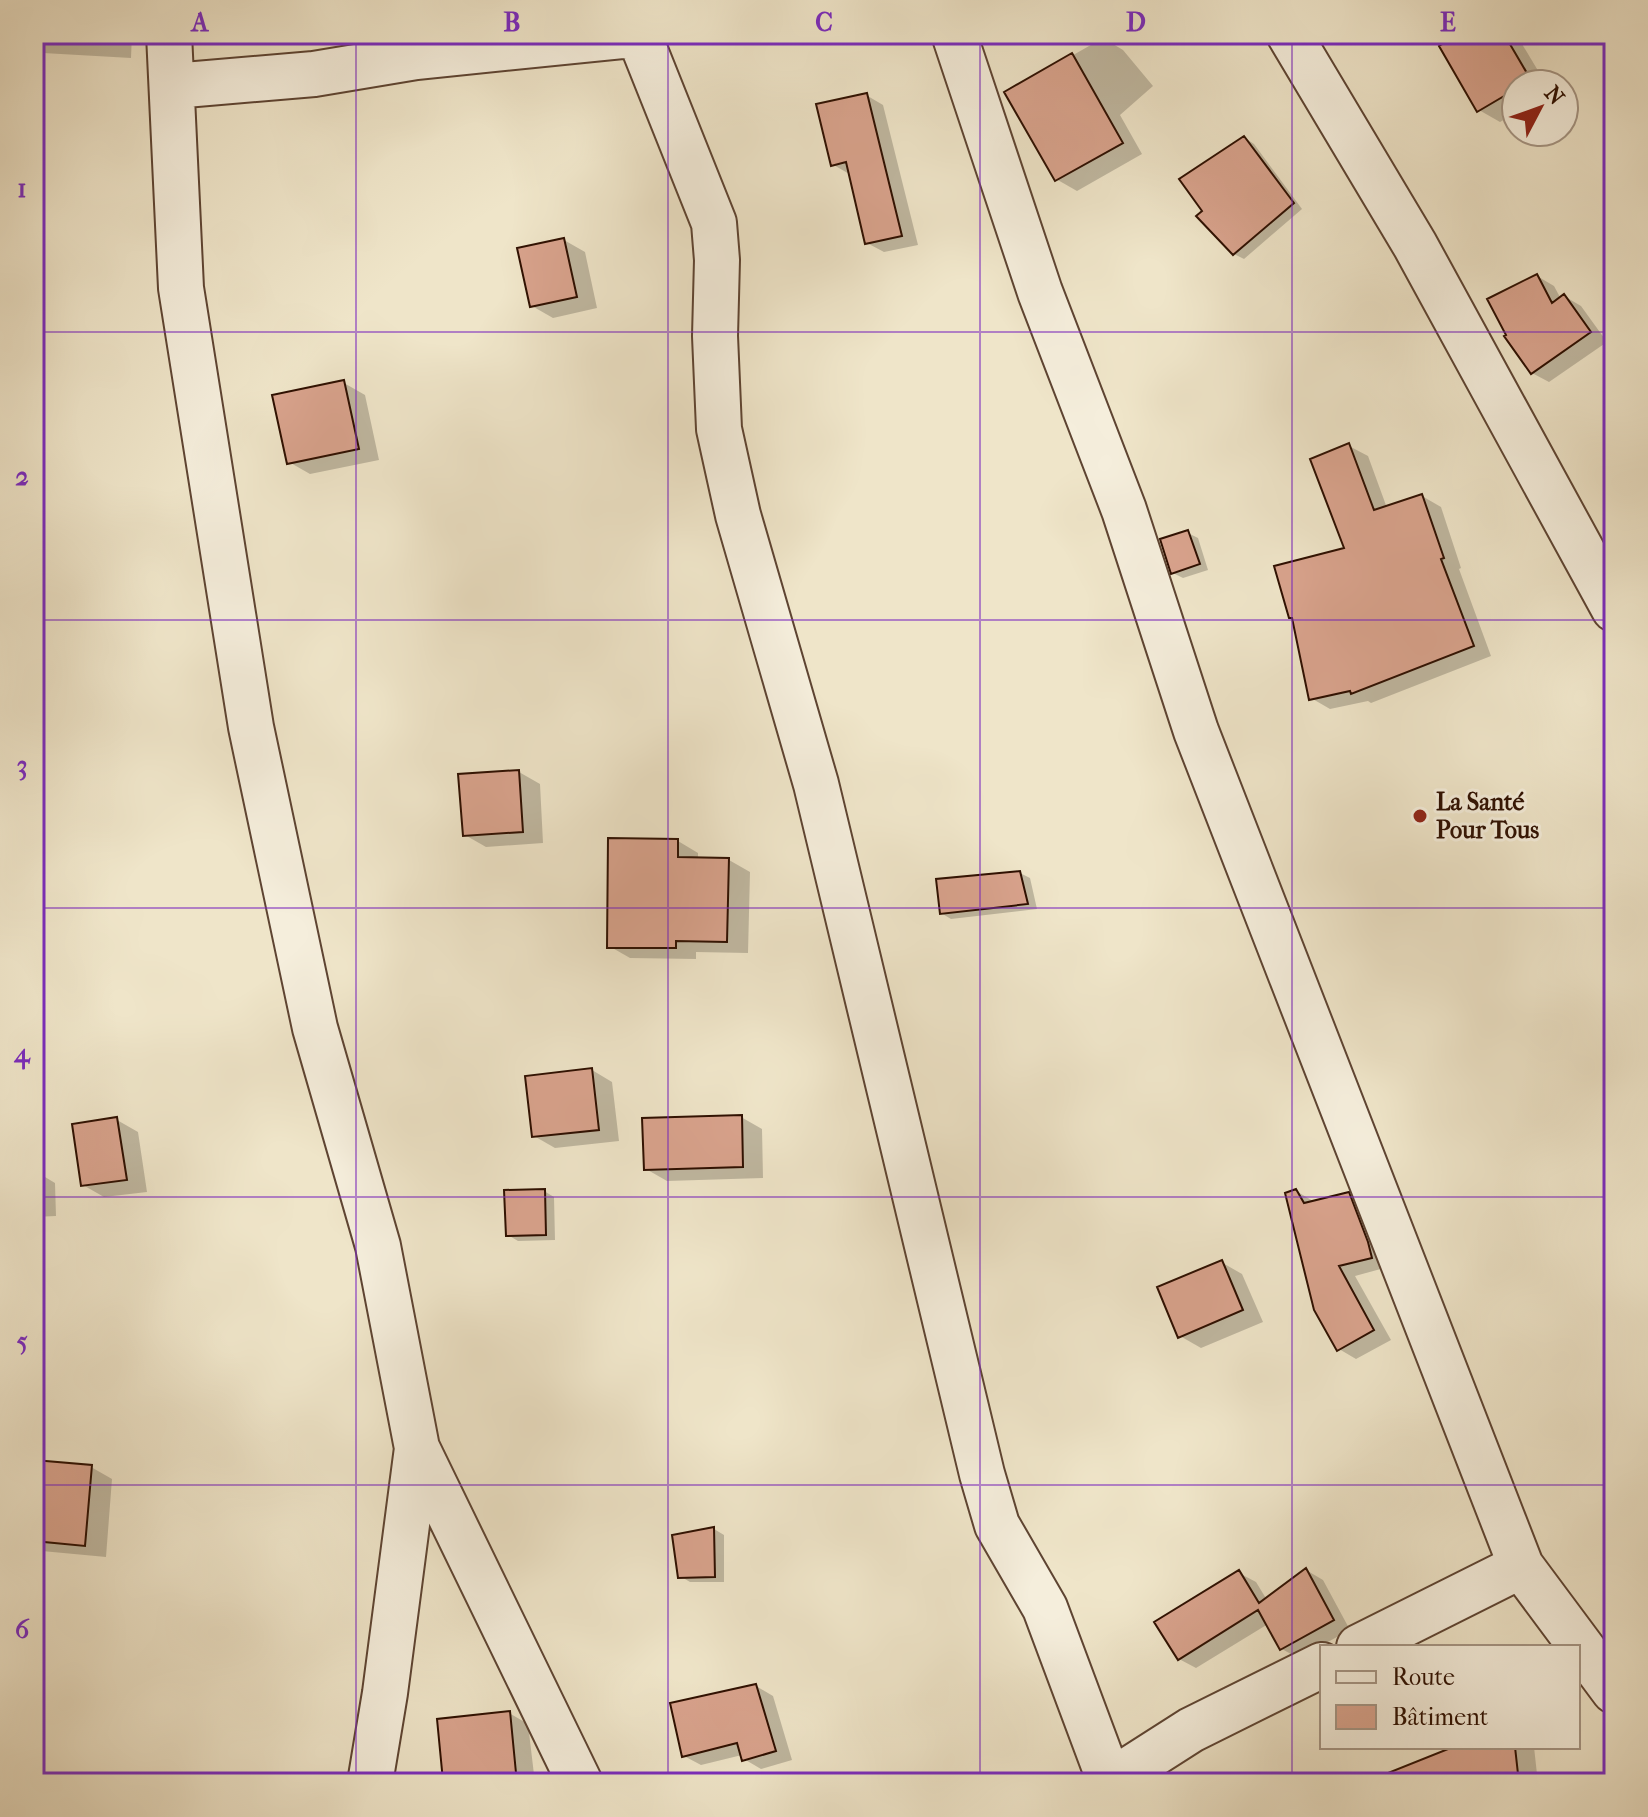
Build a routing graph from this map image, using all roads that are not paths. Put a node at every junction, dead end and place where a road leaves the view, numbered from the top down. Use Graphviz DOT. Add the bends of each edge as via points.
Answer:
graph roads {
  1 [pos="169,34"];
  2 [pos="954,34"];
  3 [pos="1289,34"];
  4 [pos="173,86"];
  5 [pos="1614,609"];
  6 [pos="417,1448"];
  7 [pos="1521,1566"];
  8 [pos="1363,1645"];
  9 [pos="1580,1645"];
  10 [pos="1580,1645"];
  11 [pos="1320,1666"];
  12 [pos="1614,1691"];
  13 [pos="1109,1782"];
  14 [pos="370,1783"];
  15 [pos="580,1783"];
  1 -- 4 [label="street"];
  2 -- 7 [label="street" via="1040,292 1124,510 1196,731"];
  3 -- 5 [label="street" via="1415,245"];
  4 -- 6 [label="street" via="181,288 251,727 315,1028 378,1246"];
  4 -- 13 [label="street" via="314,74 416,57 640,38 714,223 719,429 738,515 816,784 982,1474 997,1525 1045,1608"];
  6 -- 14 [label="street"];
  6 -- 15 [label="street"];
  7 -- 8 [label="street"];
  7 -- 9 [label="street"];
  10 -- 12 [label="street"];
  11 -- 13 [label="street" via="1191,1730"];
}
